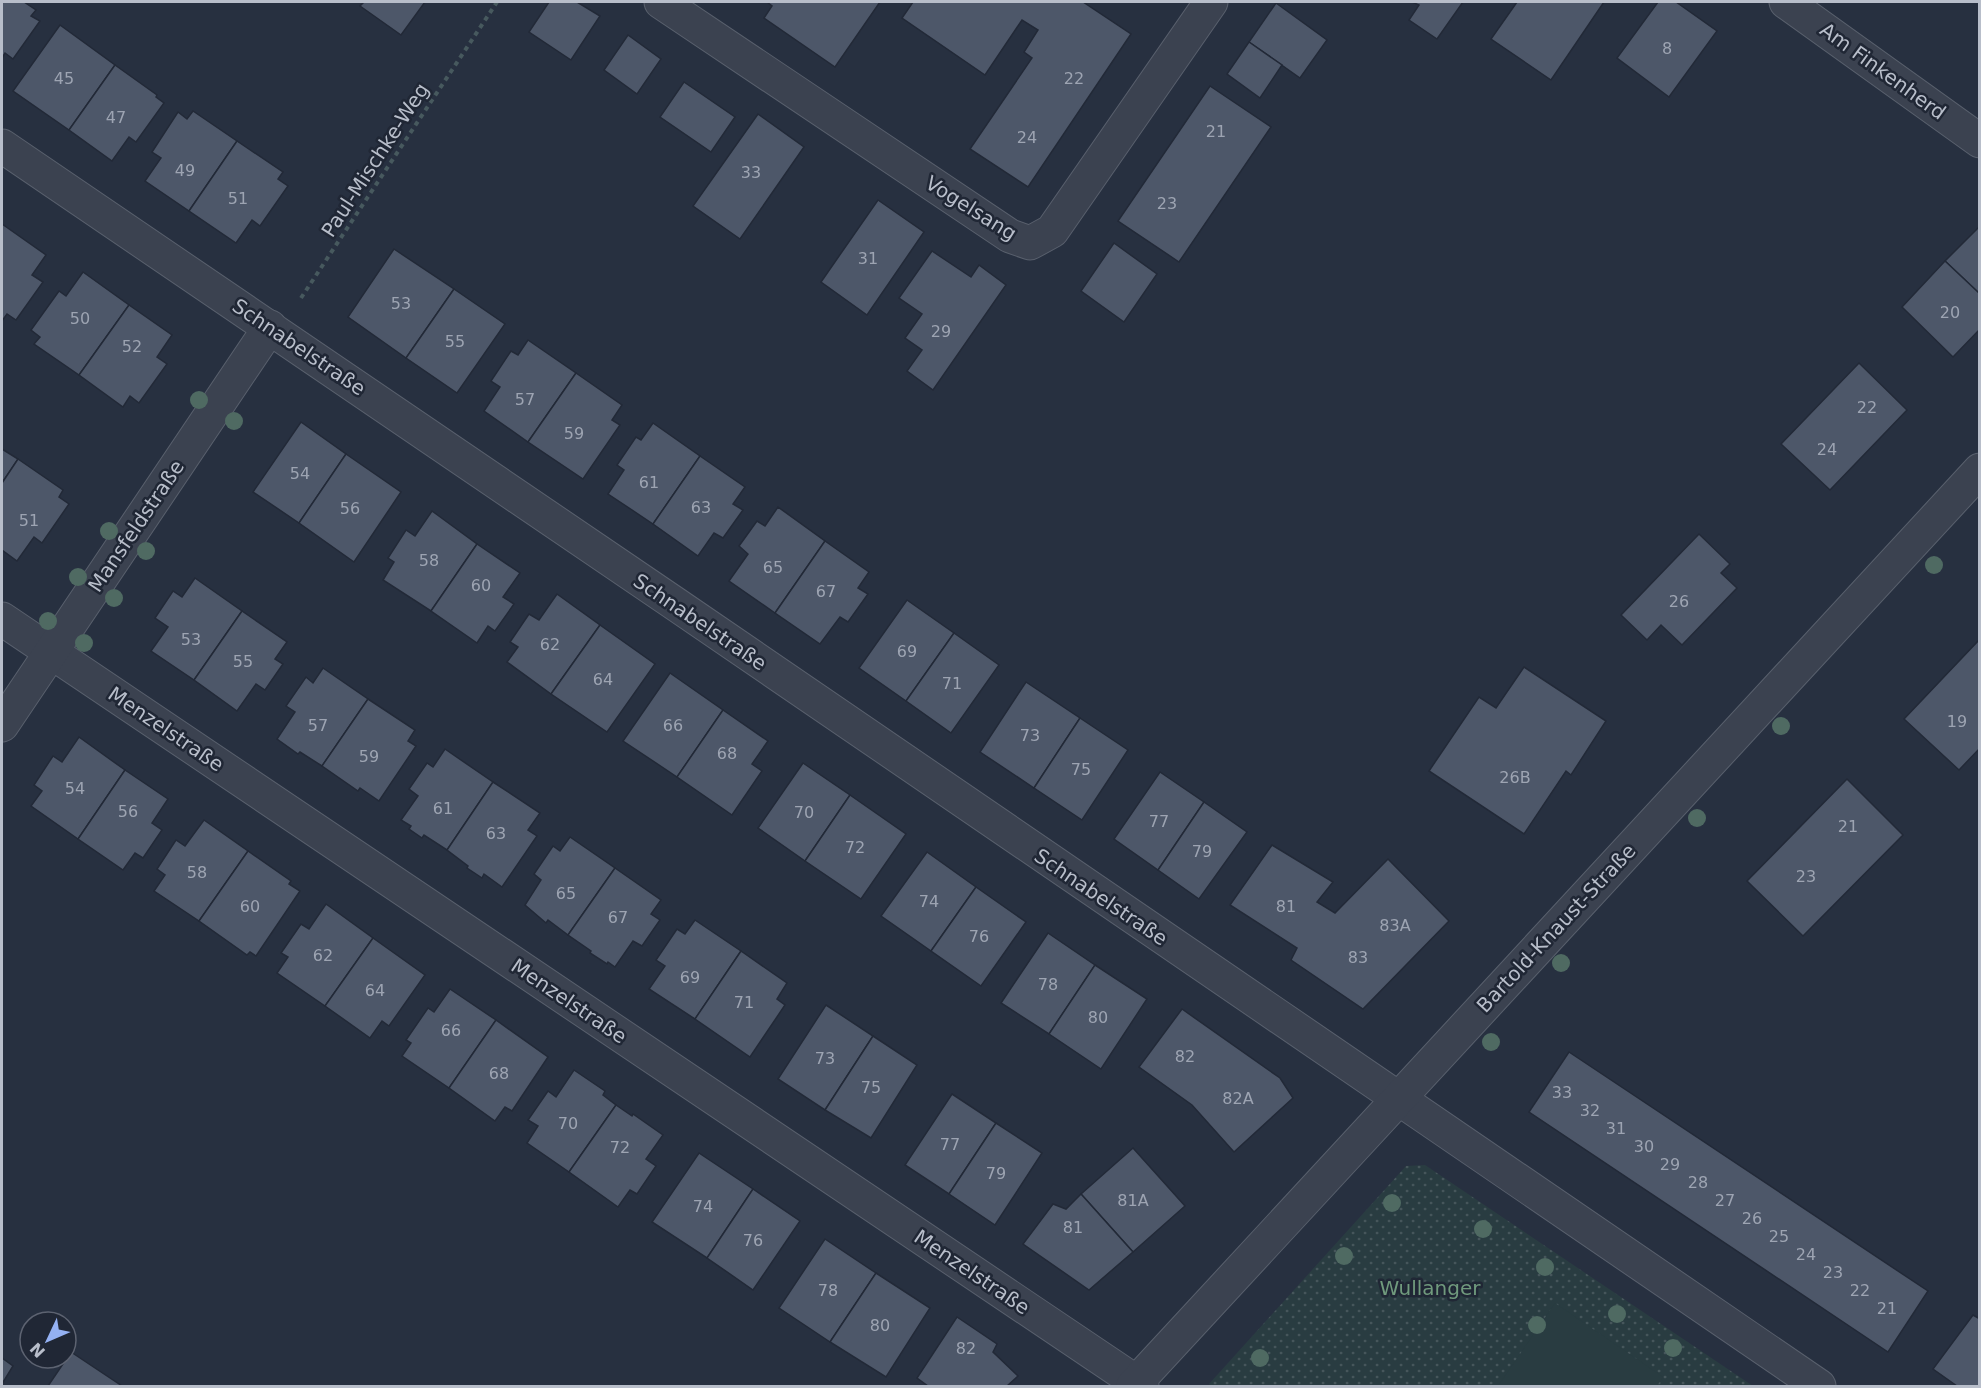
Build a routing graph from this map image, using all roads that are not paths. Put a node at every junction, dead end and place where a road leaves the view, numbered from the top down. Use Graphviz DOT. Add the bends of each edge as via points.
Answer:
graph roads {
  1 [pos="661,2"];
  2 [pos="1211,2"];
  3 [pos="1786,2"];
  4 [pos="1980,141"];
  5 [pos="2,146"];
  6 [pos="270,327"];
  7 [pos="1980,470"];
  8 [pos="2,619"];
  9 [pos="51,652"];
  10 [pos="2,724"];
  11 [pos="1397,1100"];
  12 [pos="1137,1385"];
  13 [pos="1819,1386"];
  1 -- 2 [label="street, Vogelsang" via="1010,236 1030,243 1052,231"];
  3 -- 4 [label="street, Am Finkenherd"];
  5 -- 6 [label="street, Schnabelstraße"];
  6 -- 9 [label="street, Mansfeldstraße"];
  6 -- 11 [label="street, Schnabelstraße"];
  7 -- 11 [label="street, Bartold-Knaust-Straße"];
  8 -- 9 [label="street, Menzelstraße"];
  9 -- 10 [label="street, Mansfeldstraße"];
  9 -- 12 [label="street, Menzelstraße"];
  11 -- 12 [label="street, Bartold-Knaust-Straße"];
  11 -- 13 [label="street"];
}
